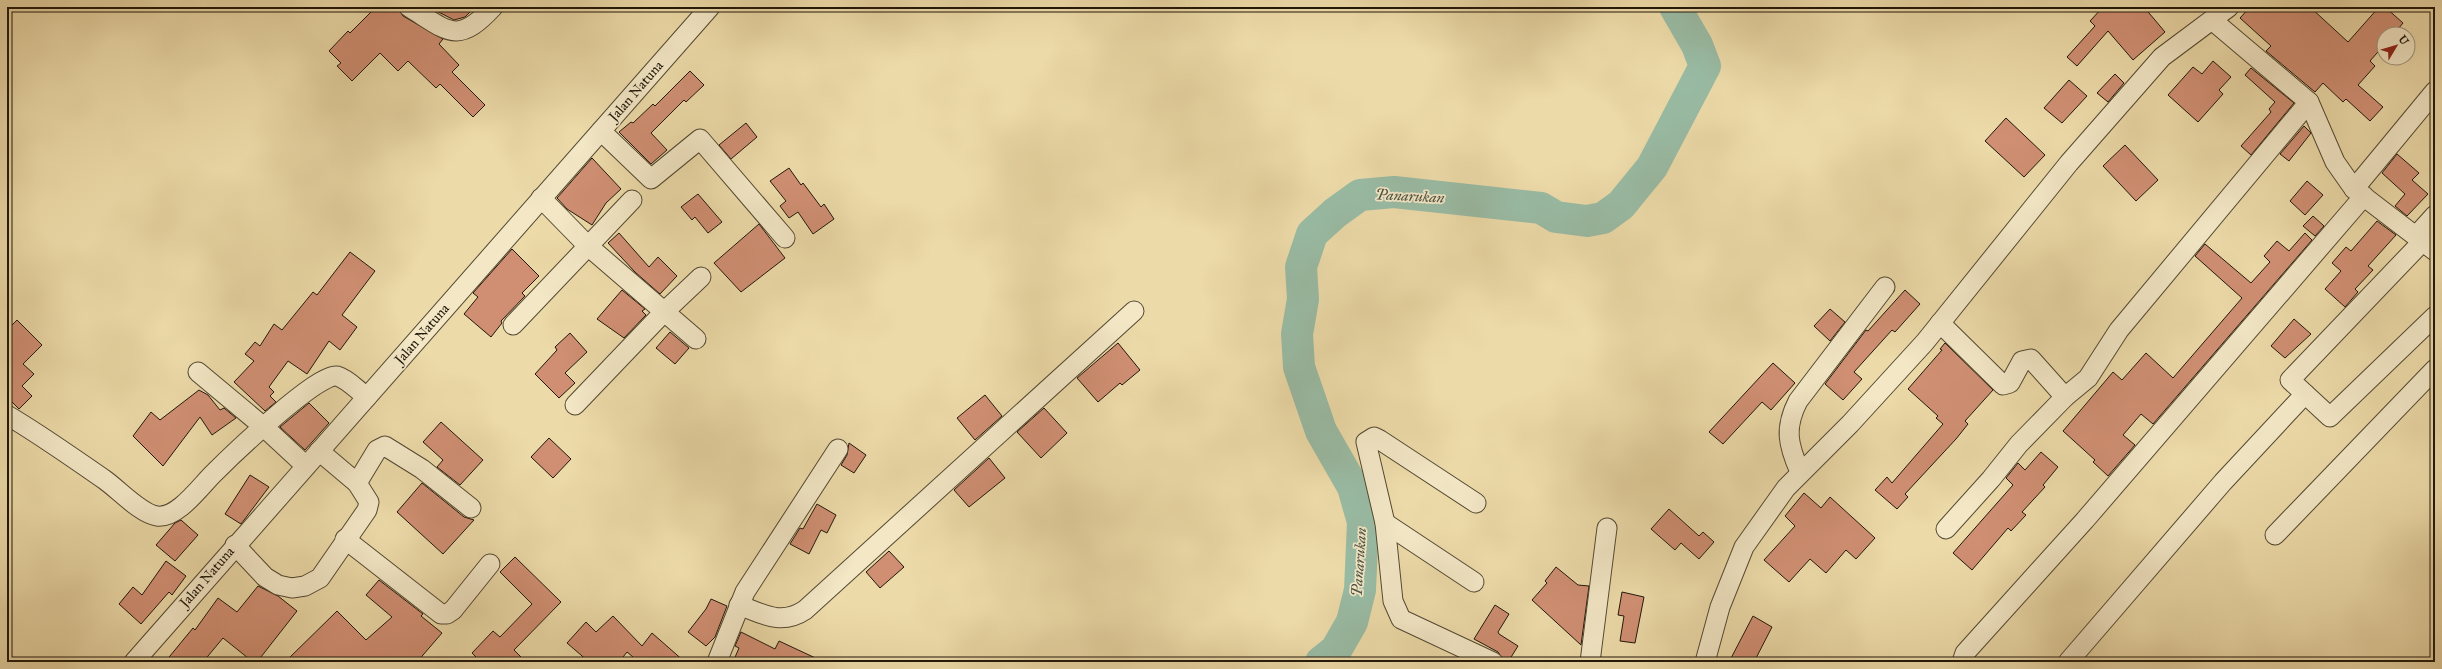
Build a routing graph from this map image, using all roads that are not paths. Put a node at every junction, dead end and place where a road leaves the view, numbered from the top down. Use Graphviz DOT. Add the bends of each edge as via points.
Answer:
graph roads {
  1 [pos="409,7"];
  2 [pos="493,7"];
  3 [pos="710,7"];
  4 [pos="2229,7"];
  5 [pos="2212,20"];
  6 [pos="2435,91"];
  7 [pos="2309,102"];
  8 [pos="601,131"];
  9 [pos="2359,192"];
  10 [pos="542,198"];
  11 [pos="632,200"];
  12 [pos="2435,215"];
  13 [pos="785,238"];
  14 [pos="2425,242"];
  15 [pos="588,246"];
  16 [pos="700,277"];
  17 [pos="1885,287"];
  18 [pos="1134,310"];
  19 [pos="664,312"];
  20 [pos="2435,316"];
  21 [pos="1940,323"];
  22 [pos="513,325"];
  23 [pos="696,339"];
  24 [pos="2435,370"];
  25 [pos="198,372"];
  26 [pos="2305,394"];
  27 [pos="367,397"];
  28 [pos="2065,397"];
  29 [pos="575,405"];
  30 [pos="7,415"];
  31 [pos="264,428"];
  32 [pos="838,449"];
  33 [pos="319,451"];
  34 [pos="306,466"];
  35 [pos="1800,472"];
  36 [pos="357,483"];
  37 [pos="1476,503"];
  38 [pos="471,508"];
  39 [pos="1385,523"];
  40 [pos="1607,528"];
  41 [pos="1946,529"];
  42 [pos="2275,535"];
  43 [pos="345,539"];
  44 [pos="235,545"];
  45 [pos="490,564"];
  46 [pos="1474,582"];
  47 [pos="739,605"];
  48 [pos="134,662"];
  49 [pos="717,662"];
  50 [pos="1493,662"];
  51 [pos="1590,662"];
  52 [pos="1705,662"];
  53 [pos="1962,662"];
  54 [pos="2068,662"];
  1 -- 2 [label="street" via="454,33 474,24"];
  3 -- 8 [label="street, Jalan Natuna"];
  4 -- 5 [label="street"];
  5 -- 7 [label="street"];
  5 -- 21 [label="street" via="2162,57 2070,163"];
  6 -- 9 [label="street"];
  7 -- 9 [label="street" via="2335,162"];
  7 -- 28 [label="street" via="2124,325 2088,378"];
  8 -- 10 [label="street, Jalan Natuna"];
  8 -- 13 [label="street" via="651,179 700,139"];
  9 -- 14 [label="street"];
  9 -- 53 [label="street" via="2085,520 1965,653"];
  10 -- 15 [label="street"];
  10 -- 27 [label="street, Jalan Natuna"];
  11 -- 15 [label="street"];
  12 -- 14 [label="street"];
  14 -- 26 [label="street" via="2290,380"];
  15 -- 19 [label="street"];
  15 -- 22 [label="street"];
  16 -- 19 [label="street"];
  17 -- 35 [label="street" via="1798,401 1790,417 1788,434 1792,454"];
  18 -- 47 [label="street" via="805,610 796,616 781,619"];
  19 -- 23 [label="street"];
  19 -- 29 [label="street"];
  20 -- 26 [label="street" via="2330,417"];
  21 -- 28 [label="street" via="2003,385 2010,383 2022,361 2031,359"];
  21 -- 35 [label="street" via="1850,424"];
  24 -- 42 [label="street"];
  25 -- 31 [label="street"];
  26 -- 54 [label="street" via="2223,482"];
  27 -- 31 [label="street" via="343,379 336,376 327,377 306,390"];
  27 -- 33 [label="street, Jalan Natuna"];
  28 -- 41 [label="street" via="2019,444"];
  30 -- 31 [label="street" via="106,481 147,513 161,517 171,514 184,504"];
  31 -- 34 [label="street"];
  32 -- 47 [label="street"];
  33 -- 34 [label="street, Jalan Natuna"];
  33 -- 36 [label="street"];
  34 -- 44 [label="street, Jalan Natuna"];
  35 -- 52 [label="street" via="1744,547 1723,600"];
  36 -- 38 [label="street" via="377,450 385,446 422,469"];
  36 -- 43 [label="street" via="369,502 367,510"];
  37 -- 39 [label="street" via="1374,437 1366,442"];
  39 -- 46 [label="street"];
  39 -- 50 [label="street" via="1393,601 1401,619"];
  40 -- 51 [label="street"];
  43 -- 44 [label="street" via="320,578 305,586 292,588 278,585 265,577"];
  43 -- 45 [label="street" via="441,614 453,610"];
  44 -- 48 [label="street, Jalan Natuna"];
  47 -- 49 [label="street"];
}
